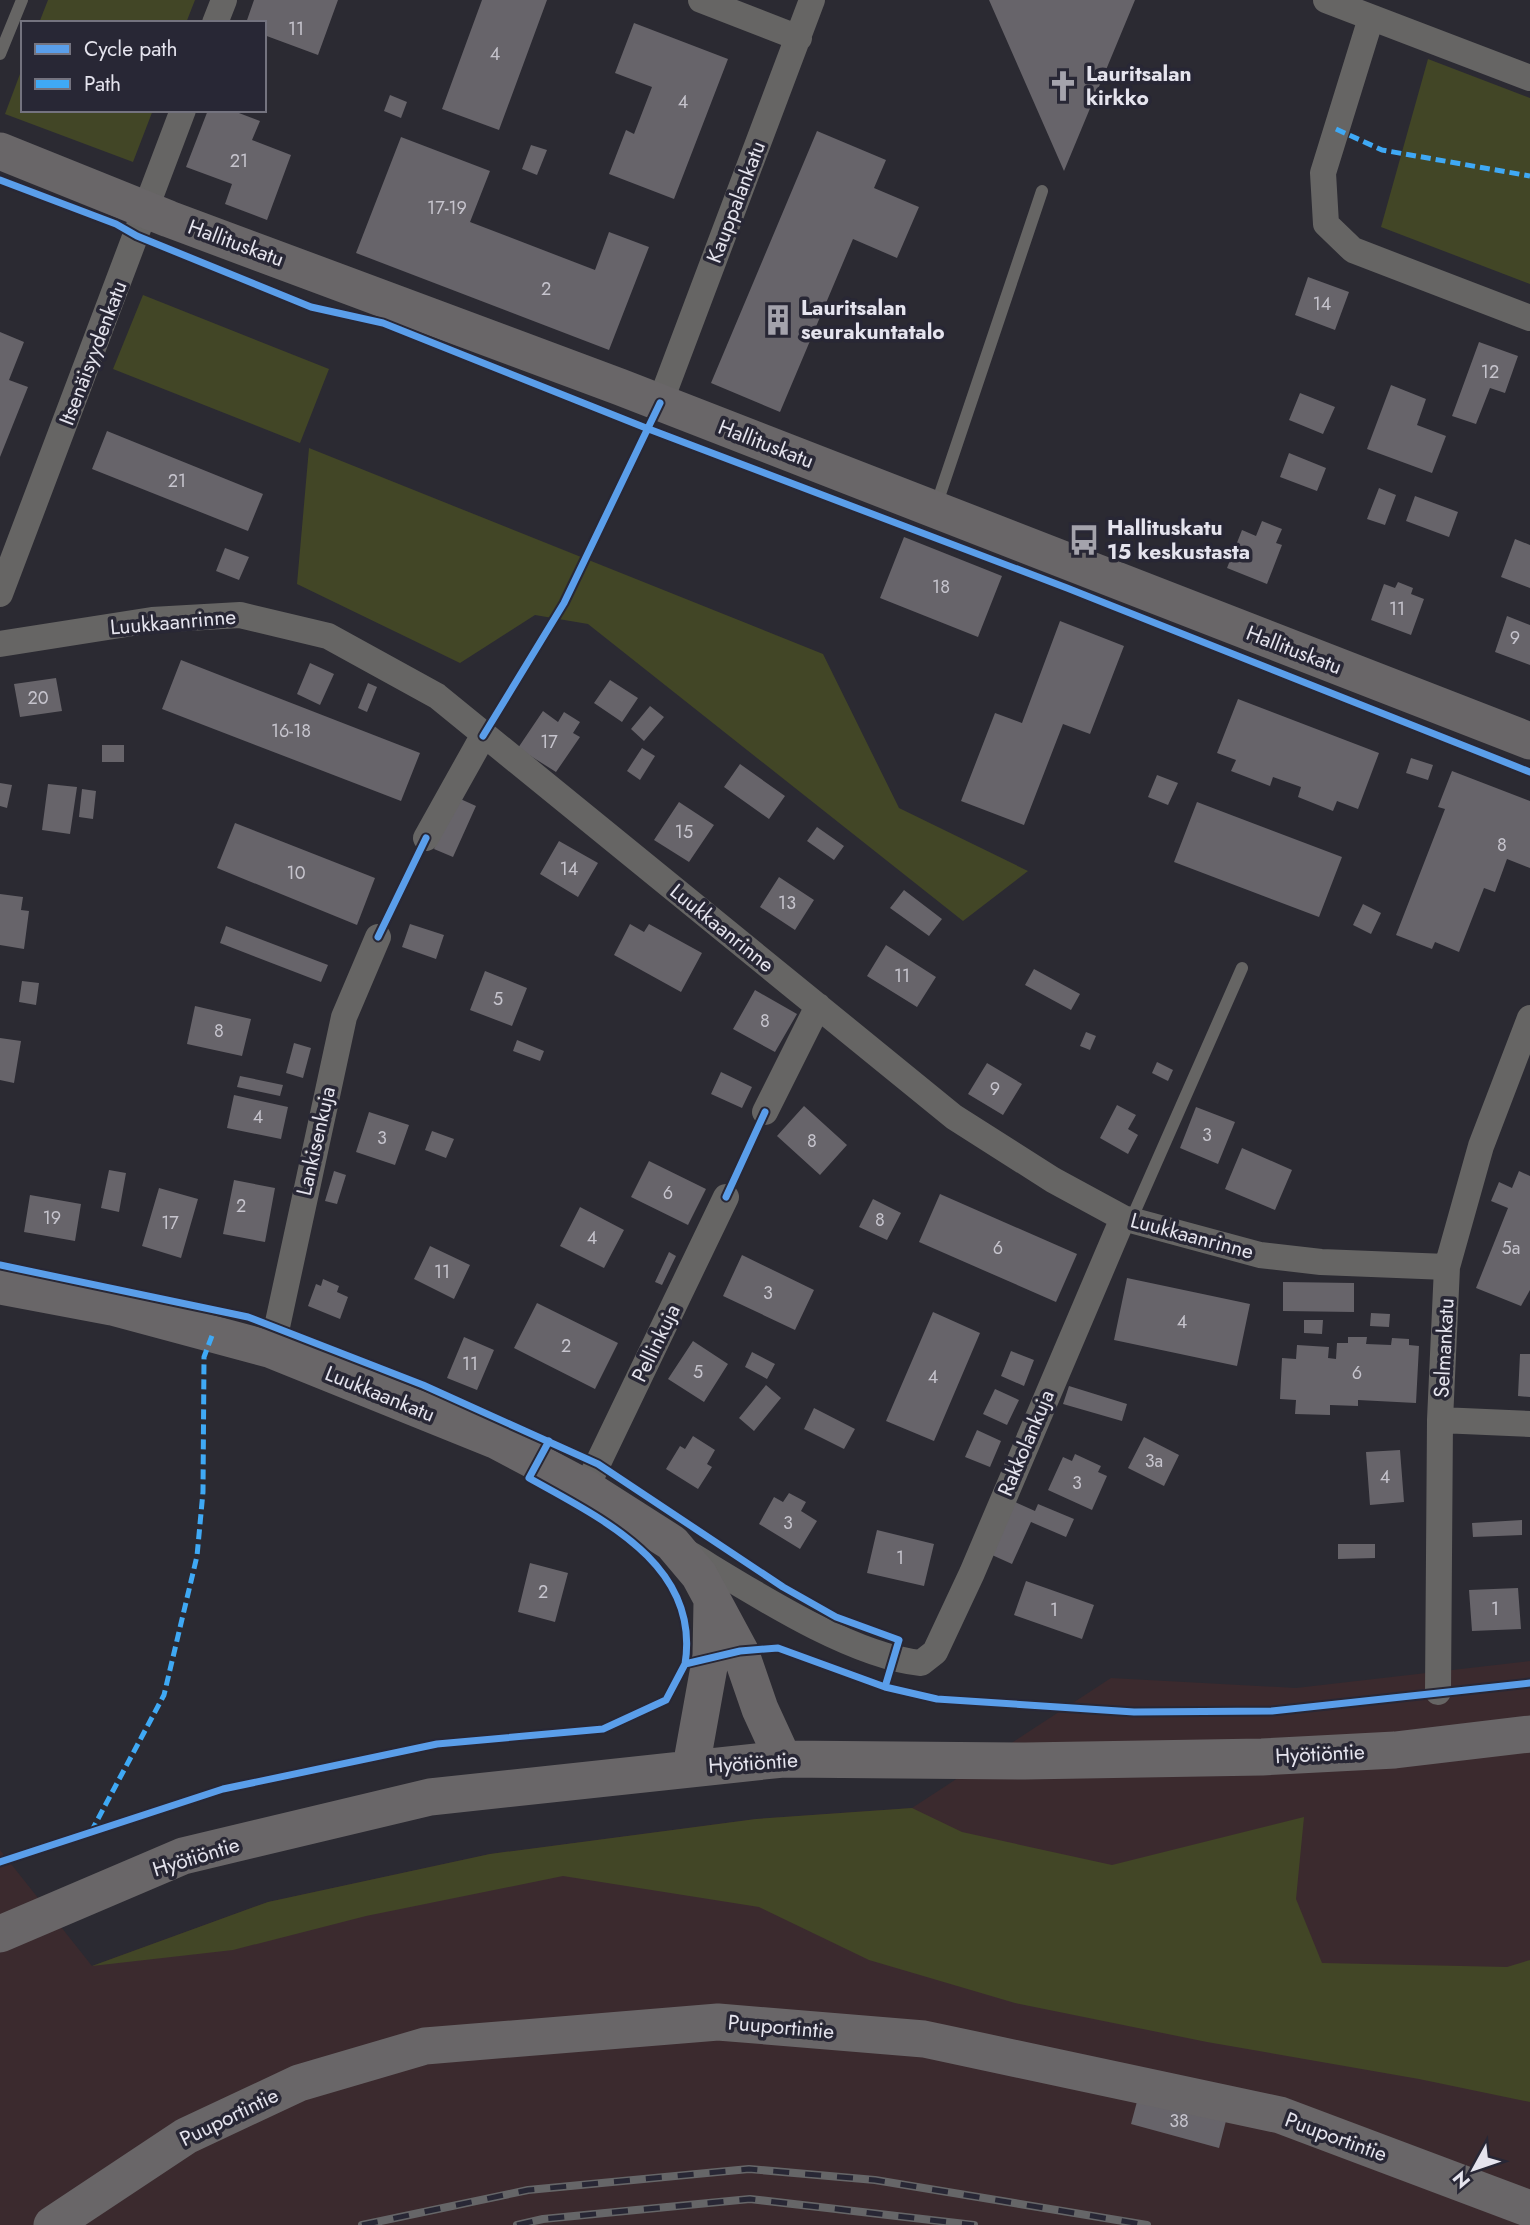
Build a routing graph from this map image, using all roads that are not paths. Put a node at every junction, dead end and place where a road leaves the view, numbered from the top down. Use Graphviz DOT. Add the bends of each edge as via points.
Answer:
graph roads {
  1 [pos="22,0"];
  2 [pos="224,0"];
  3 [pos="701,0"];
  4 [pos="812,0"];
  5 [pos="1326,0"];
  6 [pos="1371,18"];
  7 [pos="216,21"];
  8 [pos="799,38"];
  9 [pos="0,54"];
  10 [pos="1530,78"];
  11 [pos="182,112"];
  12 [pos="0,151"];
  13 [pos="1042,191"];
  14 [pos="146,209"];
  15 [pos="1530,318"];
  16 [pos="660,403"];
  17 [pos="934,510"];
  18 [pos="0,594"];
  19 [pos="0,644"];
  20 [pos="483,736"];
  21 [pos="1530,741"];
  22 [pos="426,838"];
  23 [pos="378,937"];
  24 [pos="1242,968"];
  25 [pos="818,1006"];
  26 [pos="1530,1018"];
  27 [pos="765,1112"];
  28 [pos="726,1197"];
  29 [pos="1127,1219"];
  30 [pos="1447,1267"];
  31 [pos="0,1286"];
  32 [pos="272,1350"];
  33 [pos="1440,1420"];
  34 [pos="1530,1424"];
  35 [pos="586,1489"];
  36 [pos="672,1542"];
  37 [pos="712,1597"];
  38 [pos="1438,1692"];
  39 [pos="1530,1734"];
  40 [pos="783,1759"];
  41 [pos="691,1767"];
  42 [pos="0,1934"];
  43 [pos="1530,2209"];
  44 [pos="52,2225"];
  1 -- 9 [label="lane"];
  2 -- 7 [label="street"];
  3 -- 8 [label="street"];
  4 -- 8 [label="street, Kauppalankatu"];
  5 -- 6 [label="street"];
  6 -- 10 [label="street"];
  6 -- 15 [label="street" via="1322,173 1326,224 1353,250"];
  8 -- 16 [label="street, Kauppalankatu"];
  11 -- 14 [label="street, Itsenäisyydenkatu"];
  12 -- 14 [label="street, Hallituskatu"];
  13 -- 17 [label="lane"];
  14 -- 16 [label="street, Hallituskatu"];
  14 -- 18 [label="street, Itsenäisyydenkatu"];
  16 -- 17 [label="street, Hallituskatu"];
  17 -- 21 [label="street, Hallituskatu"];
  19 -- 20 [label="street, Luukkaanrinne" via="152,620 240,615 328,635 437,696"];
  20 -- 22 [label="street"];
  20 -- 25 [label="street, Luukkaanrinne"];
  23 -- 32 [label="street, Lankisenkuja" via="344,1017"];
  24 -- 29 [label="lane"];
  25 -- 27 [label="street"];
  25 -- 29 [label="street, Luukkaanrinne" via="954,1117 1053,1180"];
  26 -- 30 [label="street, Selmankatu" via="1481,1146"];
  28 -- 35 [label="street, Pellinkuja"];
  29 -- 30 [label="street, Luukkaanrinne" via="1260,1255"];
  29 -- 36 [label="street, Rakkolankuja" via="972,1573 935,1652 921,1662 892,1660 851,1642 759,1595"];
  30 -- 33 [label="street, Selmankatu"];
  31 -- 32 [label="street, Luukkaankatu" via="111,1307"];
  32 -- 35 [label="street, Luukkaankatu" via="495,1440"];
  33 -- 34 [label="street"];
  33 -- 38 [label="street, Selmankatu"];
  35 -- 36 [label="street, Luukkaankatu"];
  36 -- 37 [label="street, Luukkaankatu"];
  37 -- 40 [label="street, Luukkaankatu" via="740,1651"];
  37 -- 41 [label="street" via="711,1656"];
  39 -- 40 [label="street, Hyötiöntie" via="1395,1750 1262,1757"];
  40 -- 41 [label="street, Hyötiöntie"];
  41 -- 42 [label="street, Hyötiöntie" via="430,1797 183,1856"];
  43 -- 44 [label="street, Puuportintie" via="1280,2115 924,2039 718,2022 425,2046 299,2083 186,2136"];
}
